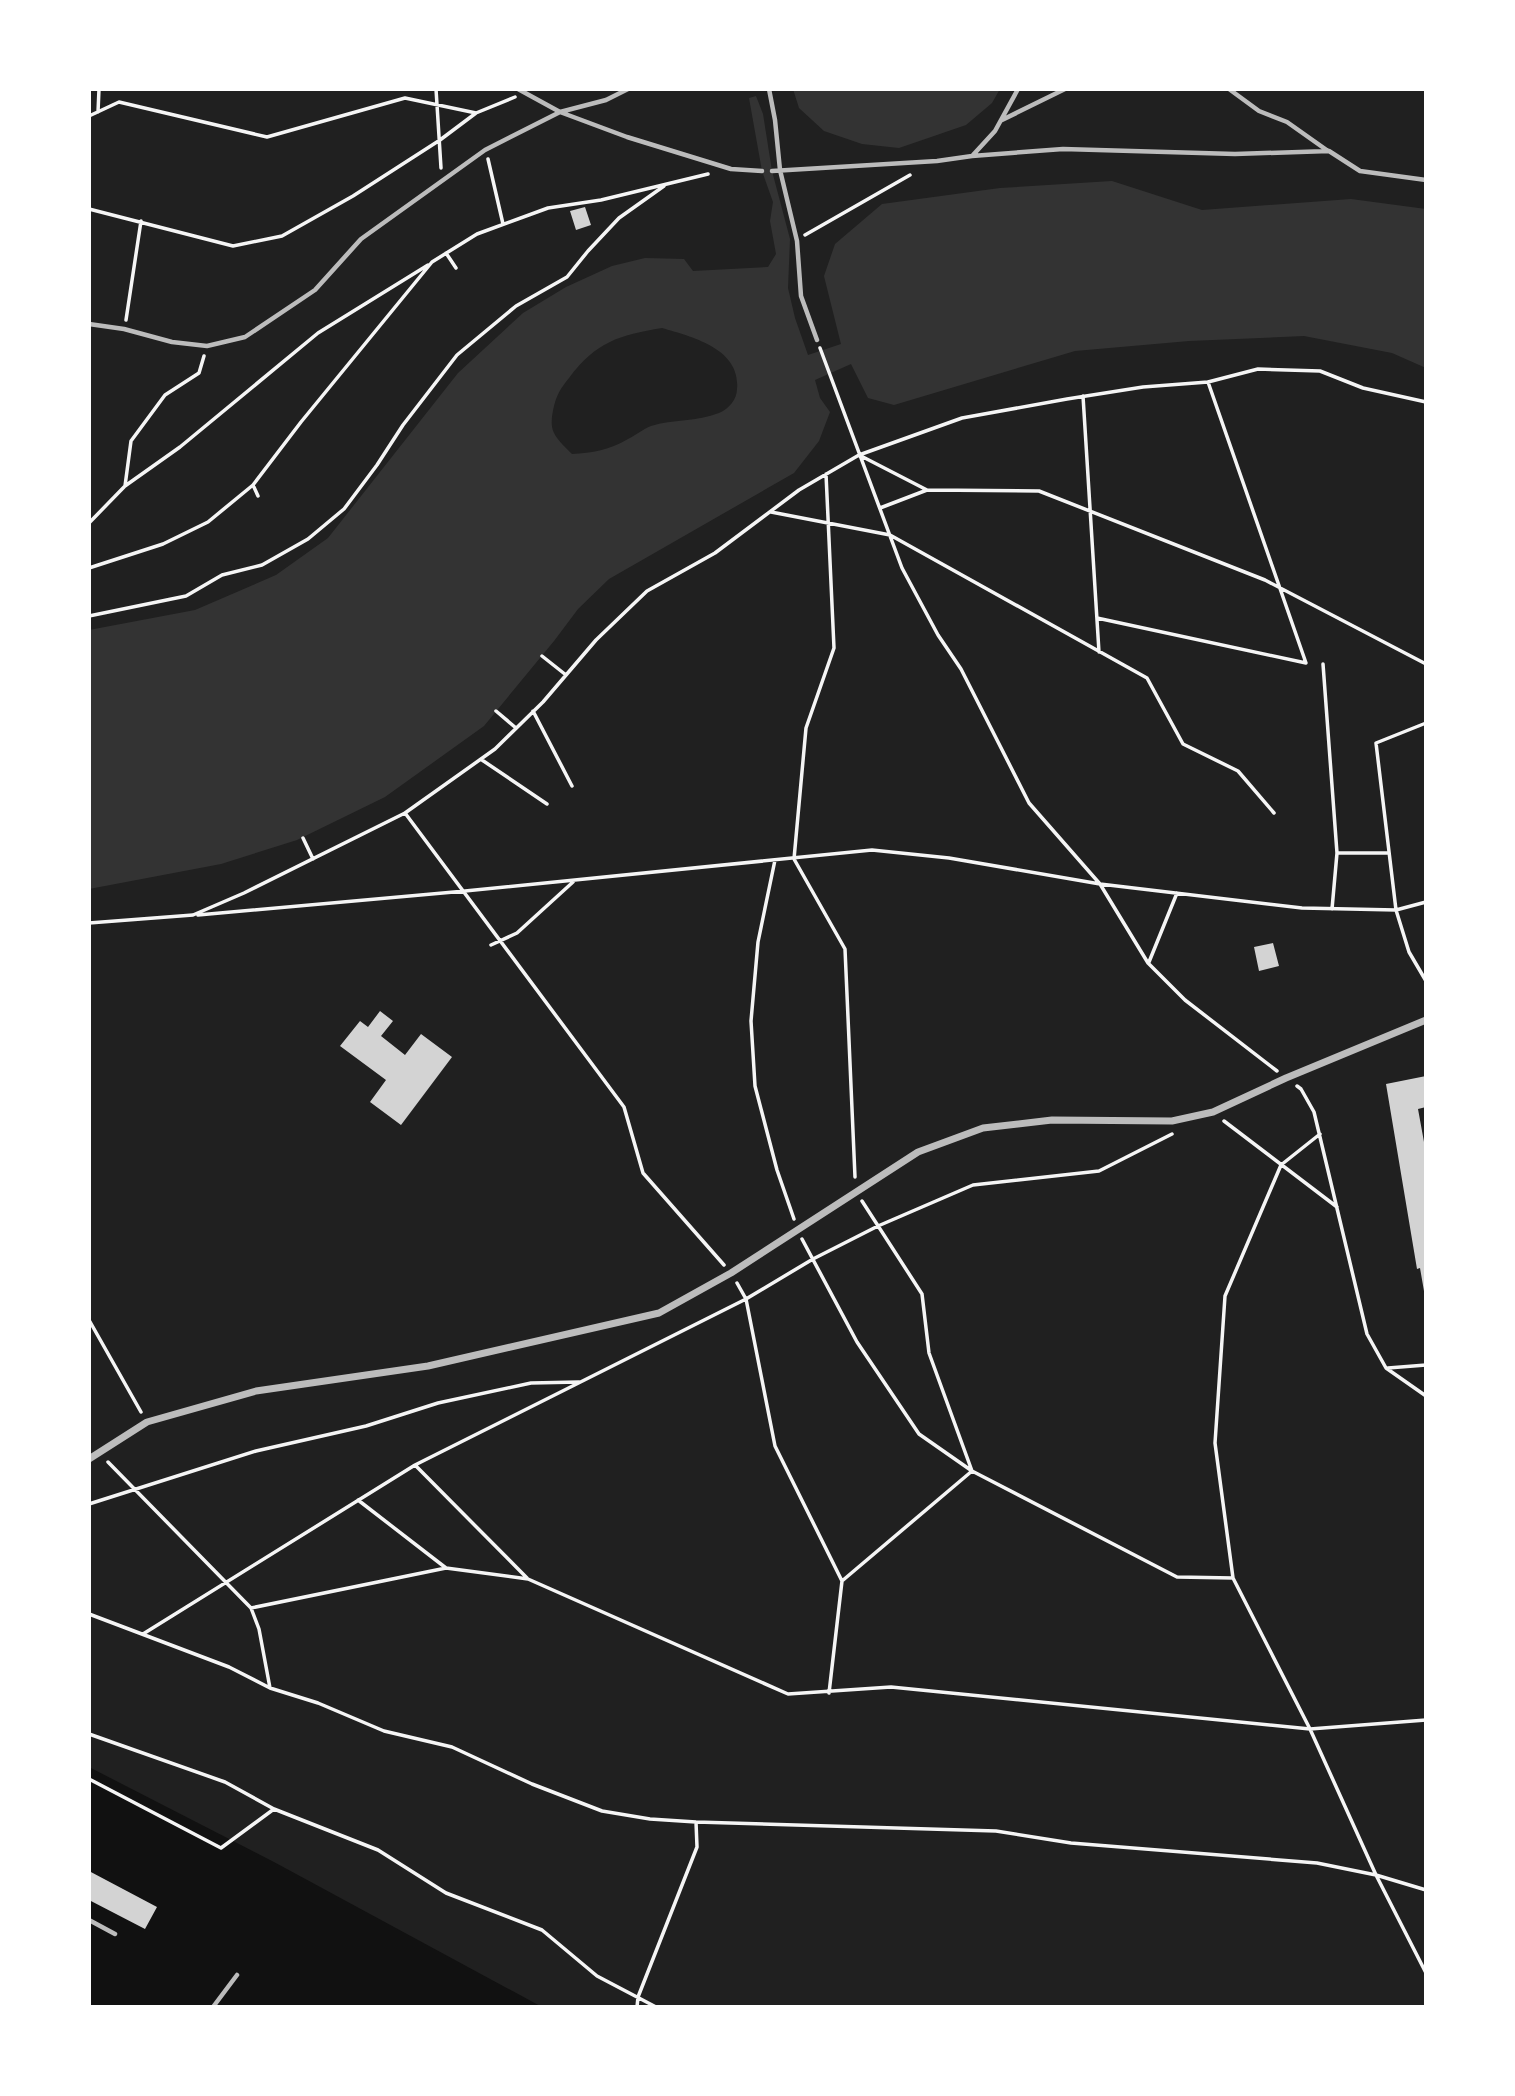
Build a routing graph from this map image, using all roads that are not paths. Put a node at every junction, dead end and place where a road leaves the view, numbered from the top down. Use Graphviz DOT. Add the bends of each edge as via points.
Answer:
graph roads {
  1 [pos="518,89"];
  2 [pos="628,89"];
  3 [pos="769,89"];
  4 [pos="1018,89"];
  5 [pos="1065,89"];
  6 [pos="1229,89"];
  7 [pos="560,112"];
  8 [pos="1001,120"];
  9 [pos="1329,151"];
  10 [pos="972,156"];
  11 [pos="780,170"];
  12 [pos="762,171"];
  13 [pos="772,171"];
  14 [pos="1426,180"];
  15 [pos="89,324"];
  16 [pos="817,340"];
  17 [pos="1426,1020"];
  18 [pos="89,1459"];
  19 [pos="89,1920"];
  20 [pos="115,1934"];
  21 [pos="237,1975"];
  22 [pos="213,2007"];
  1 -- 7 [label="lane"];
  2 -- 7 [label="lane"];
  3 -- 11 [label="lane"];
  4 -- 8 [label="lane"];
  5 -- 8 [label="lane"];
  6 -- 9 [label="lane"];
  7 -- 12 [label="lane" via="731,169"];
  7 -- 15 [label="lane" via="485,150 442,180 361,239 315,290 245,337 208,346"];
  8 -- 10 [label="lane"];
  9 -- 10 [label="lane" via="1235,154 1063,149"];
  9 -- 14 [label="lane" via="1360,171"];
  10 -- 11 [label="lane"];
  11 -- 13 [label="lane"];
  11 -- 16 [label="lane" via="797,241 801,296"];
  17 -- 18 [label="street" via="1213,1112 1172,1121 1052,1120 983,1128 918,1152 731,1273 659,1313 428,1366 256,1391 147,1422"];
  19 -- 20 [label="lane"];
  21 -- 22 [label="lane"];
}
